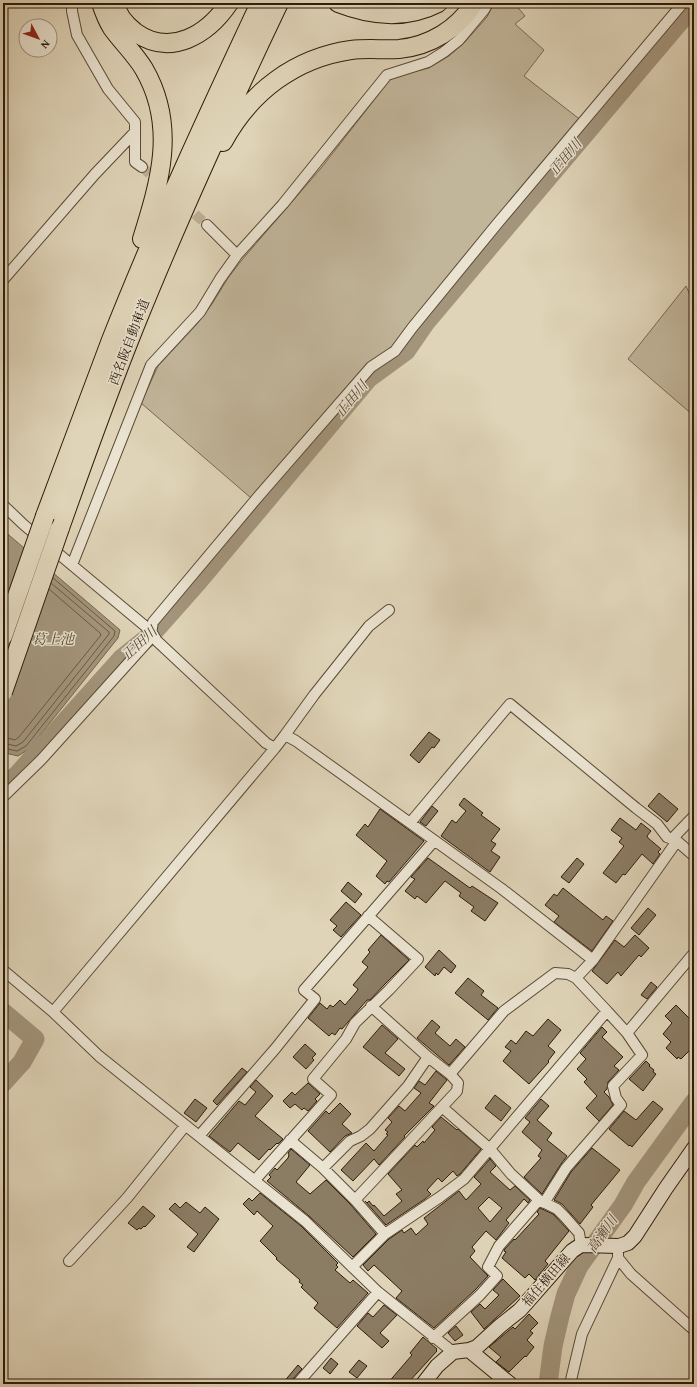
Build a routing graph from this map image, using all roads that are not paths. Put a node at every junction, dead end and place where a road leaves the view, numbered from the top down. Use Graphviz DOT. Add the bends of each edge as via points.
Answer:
graph roads {
  1 [pos="72,3"];
  2 [pos="101,3"];
  3 [pos="114,3"];
  4 [pos="229,3"];
  5 [pos="260,3"];
  6 [pos="279,3"];
  7 [pos="338,3"];
  8 [pos="380,3"];
  9 [pos="402,3"];
  10 [pos="438,3"];
  11 [pos="474,3"];
  12 [pos="488,3"];
  13 [pos="683,3"];
  14 [pos="134,132"];
  15 [pos="142,167"];
  16 [pos="208,225"];
  17 [pos="237,255"];
  18 [pos="3,280"];
  19 [pos="134,327"];
  20 [pos="112,340"];
  21 [pos="3,505"];
  22 [pos="72,565"];
  23 [pos="389,610"];
  24 [pos="151,632"];
  25 [pos="3,636"];
  26 [pos="3,692"];
  27 [pos="285,735"];
  28 [pos="275,748"];
  29 [pos="3,798"];
  30 [pos="694,816"];
  31 [pos="410,823"];
  32 [pos="674,840"];
  33 [pos="434,841"];
  34 [pos="694,856"];
  35 [pos="368,916"];
  36 [pos="694,953"];
  37 [pos="593,960"];
  38 [pos="3,970"];
  39 [pos="576,978"];
  40 [pos="372,1006"];
  41 [pos="607,1011"];
  42 [pos="53,1012"];
  43 [pos="628,1033"];
  44 [pos="428,1057"];
  45 [pos="450,1074"];
  46 [pos="442,1107"];
  47 [pos="185,1126"];
  48 [pos="199,1136"];
  49 [pos="290,1140"];
  50 [pos="694,1148"];
  51 [pos="490,1149"];
  52 [pos="323,1168"];
  53 [pos="255,1180"];
  54 [pos="355,1200"];
  55 [pos="542,1202"];
  56 [pos="385,1234"];
  57 [pos="581,1245"];
  58 [pos="618,1252"];
  59 [pos="69,1261"];
  60 [pos="352,1267"];
  61 [pos="378,1292"];
  62 [pos="694,1330"];
  63 [pos="434,1338"];
  64 [pos="470,1350"];
  65 [pos="453,1352"];
  66 [pos="297,1384"];
  67 [pos="423,1384"];
  68 [pos="510,1384"];
  69 [pos="570,1384"];
  1 -- 14 [label="street" via="77,35 108,89 135,122"];
  2 -- 20 [label="highway" via="111,27 136,57 149,79 159,108 163,139 161,171 155,199"];
  3 -- 4 [label="highway" via="129,28 145,37 162,42 189,39 204,31"];
  5 -- 20 [label="highway, 西名阪自動車道" via="164,212"];
  6 -- 19 [label="highway, 西名阪自動車道" via="226,113"];
  7 -- 10 [label="highway" via="372,14 398,15 424,10"];
  8 -- 9 [label="highway"];
  11 -- 19 [label="highway" via="452,28 434,40 418,46 352,50 312,59 284,74 255,98 227,135"];
  12 -- 17 [label="street" via="459,40 444,52 428,62 387,75 283,204"];
  13 -- 24 [label="street" via="497,224 395,351 371,367 252,504 153,622"];
  14 -- 15 [label="street" via="135,162"];
  14 -- 18 [label="street"];
  16 -- 17 [label="street"];
  17 -- 22 [label="street" via="200,312 151,365"];
  19 -- 26 [label="highway, 西名阪自動車道, bridge"];
  20 -- 25 [label="highway, 西名阪自動車道, bridge" via="45,516"];
  21 -- 22 [label="street"];
  22 -- 24 [label="street"];
  23 -- 27 [label="street" via="369,626"];
  24 -- 28 [label="street" via="157,641 260,738"];
  24 -- 29 [label="street" via="150,639 41,760"];
  27 -- 28 [label="street"];
  27 -- 31 [label="street"];
  28 -- 42 [label="street"];
  30 -- 32 [label="street"];
  31 -- 32 [label="street" via="510,704"];
  31 -- 33 [label="street"];
  32 -- 34 [label="street"];
  32 -- 37 [label="street"];
  33 -- 35 [label="street"];
  33 -- 37 [label="street" via="502,889"];
  35 -- 40 [label="street" via="418,959"];
  35 -- 48 [label="street" via="304,990 315,999"];
  36 -- 43 [label="street"];
  37 -- 39 [label="street"];
  38 -- 42 [label="street"];
  39 -- 41 [label="street"];
  39 -- 45 [label="street" via="568,974 555,973 521,998 504,1011"];
  40 -- 44 [label="street"];
  40 -- 49 [label="street" via="354,1023 346,1039 313,1078 331,1096"];
  41 -- 43 [label="street"];
  41 -- 51 [label="street"];
  42 -- 47 [label="street" via="99,1056"];
  43 -- 55 [label="street" via="642,1055 613,1086 621,1105 566,1168"];
  44 -- 45 [label="street"];
  44 -- 52 [label="street" via="408,1086 370,1129 350,1141"];
  45 -- 46 [label="street" via="458,1083 457,1091"];
  46 -- 51 [label="street"];
  46 -- 54 [label="street"];
  47 -- 48 [label="street"];
  47 -- 59 [label="street" via="127,1198"];
  48 -- 53 [label="street"];
  49 -- 52 [label="street"];
  49 -- 53 [label="street"];
  50 -- 58 [label="main road" via="635,1236"];
  51 -- 55 [label="street" via="511,1174"];
  51 -- 56 [label="street" via="464,1179"];
  52 -- 54 [label="street"];
  53 -- 60 [label="street" via="305,1222"];
  54 -- 56 [label="street"];
  55 -- 57 [label="street" via="557,1209 565,1217 579,1233"];
  55 -- 63 [label="street" via="499,1246 488,1267 497,1276 480,1296"];
  56 -- 60 [label="street"];
  57 -- 58 [label="main road, 福住横田線"];
  57 -- 64 [label="main road, 福住横田線" via="572,1250 520,1310 477,1347"];
  58 -- 62 [label="street" via="631,1274"];
  58 -- 69 [label="street" via="582,1334"];
  60 -- 61 [label="street"];
  61 -- 63 [label="street"];
  61 -- 66 [label="street"];
  63 -- 65 [label="street"];
  64 -- 65 [label="main road, 福住横田線"];
  64 -- 68 [label="main road"];
  65 -- 67 [label="main road" via="437,1366"];
}
